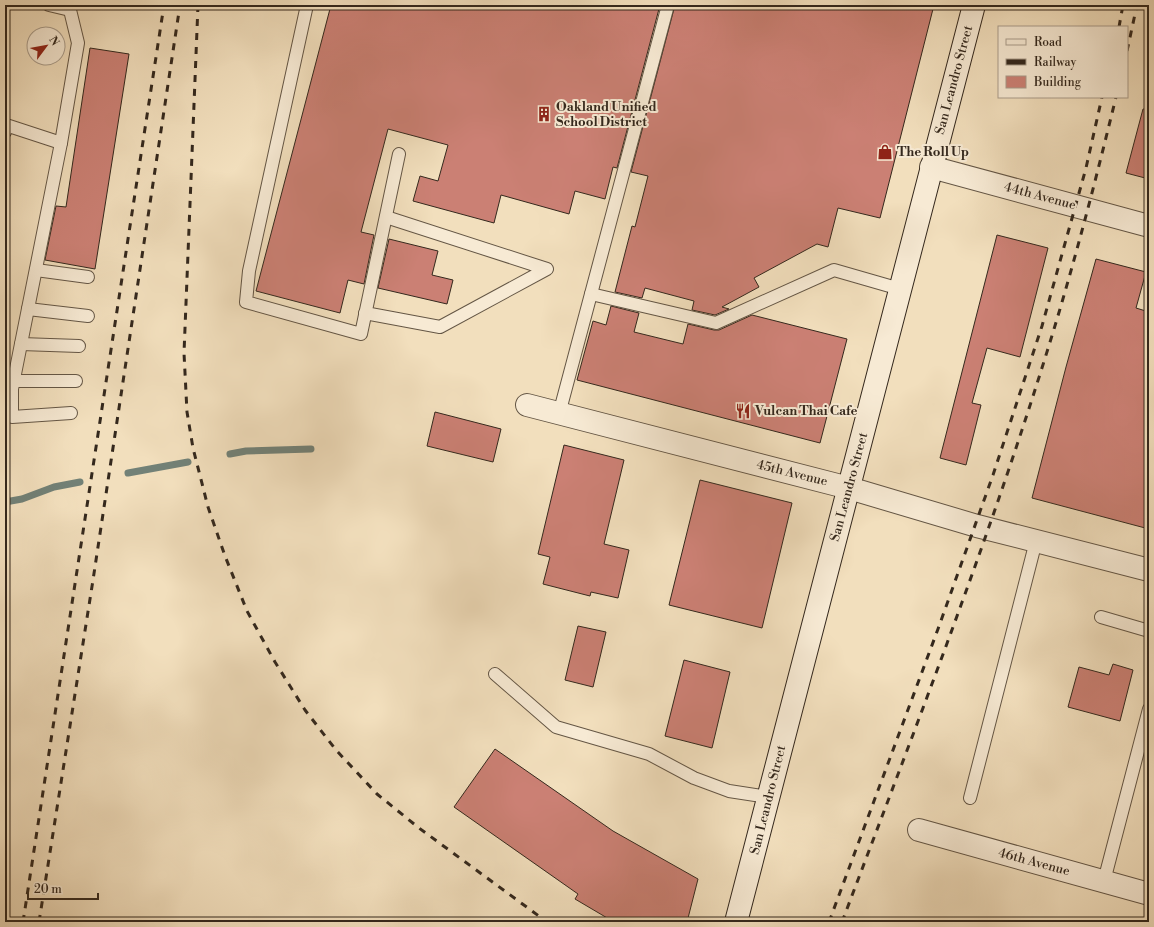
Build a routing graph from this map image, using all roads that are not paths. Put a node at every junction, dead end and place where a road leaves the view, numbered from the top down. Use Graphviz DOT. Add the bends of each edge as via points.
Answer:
graph roads {
  1 [pos="50,5"];
  2 [pos="307,5"];
  3 [pos="668,5"];
  4 [pos="974,5"];
  5 [pos="5,126"];
  6 [pos="61,143"];
  7 [pos="399,154"];
  8 [pos="932,167"];
  9 [pos="386,217"];
  10 [pos="1149,226"];
  11 [pos="36,270"];
  12 [pos="88,277"];
  13 [pos="900,289"];
  14 [pos="591,294"];
  15 [pos="28,309"];
  16 [pos="365,313"];
  17 [pos="88,316"];
  18 [pos="21,344"];
  19 [pos="79,346"];
  20 [pos="76,381"];
  21 [pos="10,385"];
  22 [pos="527,405"];
  23 [pos="71,413"];
  24 [pos="560,414"];
  25 [pos="849,488"];
  26 [pos="1036,541"];
  27 [pos="1149,570"];
  28 [pos="1101,617"];
  29 [pos="1149,631"];
  30 [pos="495,674"];
  31 [pos="1149,709"];
  32 [pos="768,797"];
  33 [pos="970,798"];
  34 [pos="919,830"];
  35 [pos="1104,881"];
  36 [pos="1149,894"];
  37 [pos="736,922"];
  1 -- 6 [label="lane" via="70,10 78,43"];
  2 -- 16 [label="lane" via="249,271 246,302 361,334"];
  3 -- 14 [label="lane"];
  4 -- 8 [label="street, San Leandro Street"];
  5 -- 6 [label="lane"];
  6 -- 11 [label="lane"];
  7 -- 9 [label="lane"];
  8 -- 10 [label="street, 44th Avenue"];
  8 -- 13 [label="street, San Leandro Street"];
  9 -- 16 [label="lane"];
  9 -- 16 [label="lane" via="547,269 440,327"];
  11 -- 12 [label="lane"];
  11 -- 15 [label="lane"];
  13 -- 14 [label="lane" via="834,270 716,323"];
  13 -- 25 [label="street, San Leandro Street"];
  14 -- 24 [label="lane"];
  15 -- 17 [label="lane"];
  15 -- 18 [label="lane"];
  18 -- 19 [label="lane"];
  18 -- 21 [label="lane"];
  20 -- 21 [label="lane"];
  21 -- 23 [label="lane" via="12,417"];
  22 -- 24 [label="street, 45th Avenue"];
  24 -- 25 [label="street, 45th Avenue"];
  25 -- 26 [label="street, 45th Avenue"];
  25 -- 32 [label="street, San Leandro Street"];
  26 -- 27 [label="street, 45th Avenue"];
  26 -- 33 [label="lane"];
  28 -- 29 [label="lane"];
  30 -- 32 [label="lane" via="556,727 649,754 694,778 729,791"];
  31 -- 35 [label="lane"];
  32 -- 37 [label="street, San Leandro Street"];
  34 -- 35 [label="street, 46th Avenue"];
  35 -- 36 [label="street, 46th Avenue"];
}
